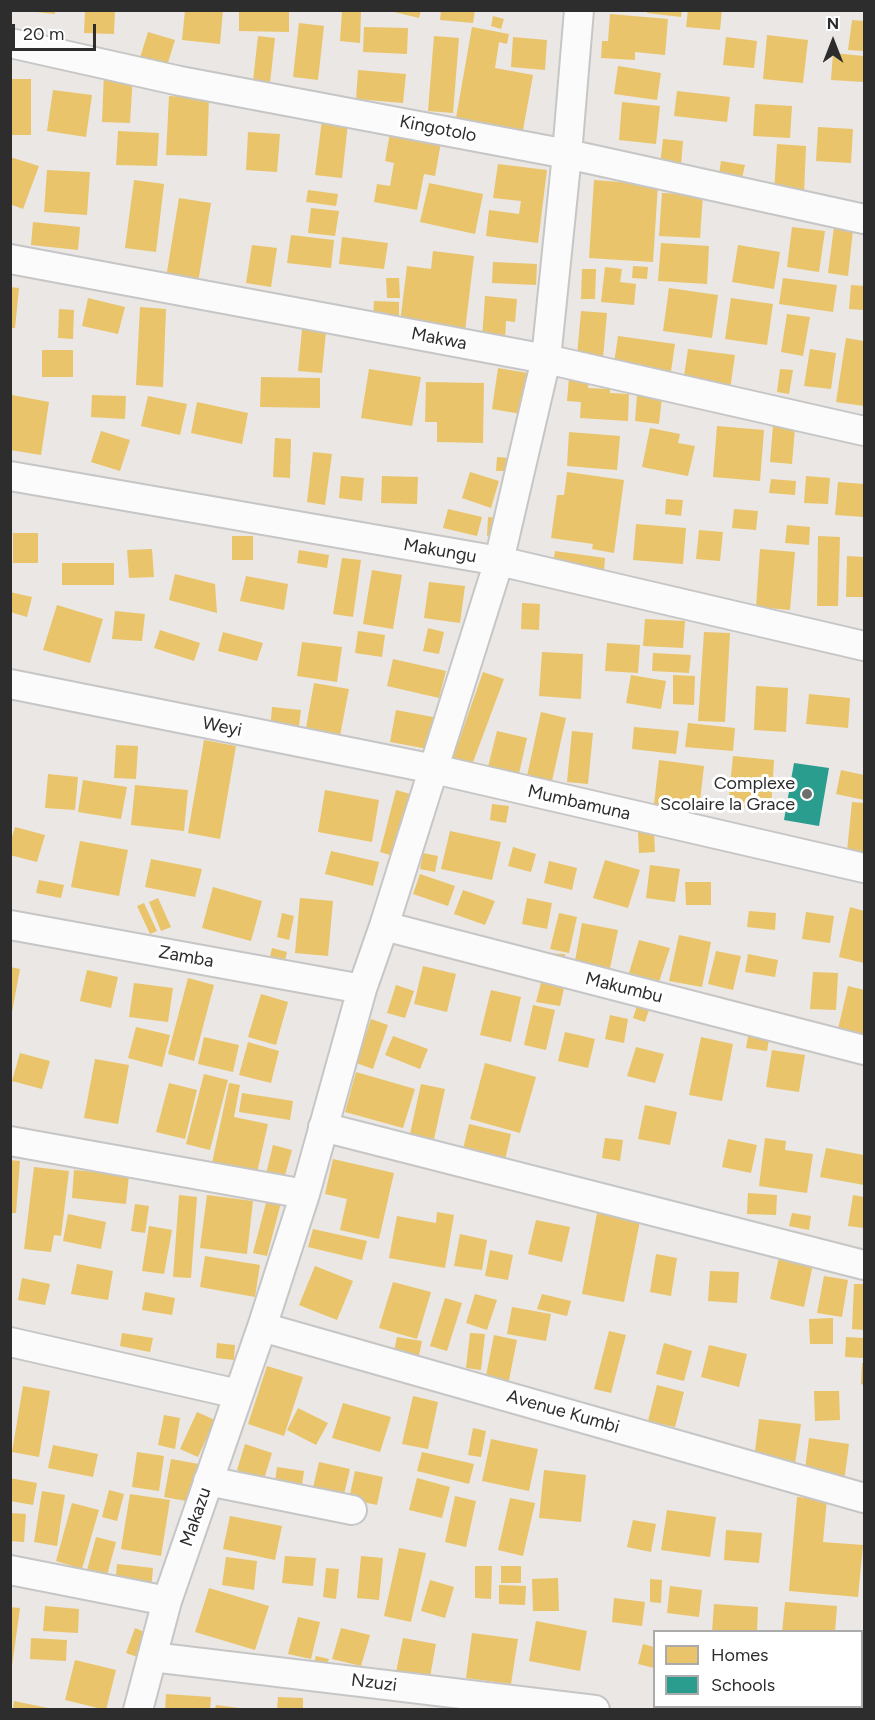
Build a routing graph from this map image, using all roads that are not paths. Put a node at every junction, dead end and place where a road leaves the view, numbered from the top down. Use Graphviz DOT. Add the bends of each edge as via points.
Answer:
graph roads {
  1 [pos="579,10"];
  2 [pos="10,43"];
  3 [pos="567,154"];
  4 [pos="864,219"];
  5 [pos="10,259"];
  6 [pos="546,359"];
  7 [pos="864,431"];
  8 [pos="10,477"];
  9 [pos="499,561"];
  10 [pos="864,646"];
  11 [pos="10,684"];
  12 [pos="434,769"];
  13 [pos="864,868"];
  14 [pos="10,925"];
  15 [pos="384,926"];
  16 [pos="362,989"];
  17 [pos="864,1050"];
  18 [pos="323,1127"];
  19 [pos="10,1141"];
  20 [pos="305,1194"];
  21 [pos="864,1265"];
  22 [pos="262,1327"];
  23 [pos="10,1342"];
  24 [pos="238,1394"];
  25 [pos="208,1481"];
  26 [pos="864,1498"];
  27 [pos="352,1510"];
  28 [pos="10,1570"];
  29 [pos="167,1601"];
  30 [pos="152,1657"];
  31 [pos="138,1710"];
  32 [pos="595,1710"];
  1 -- 3 [label="street, Makazu"];
  2 -- 3 [label="street, Kingotolo" via="180,81"];
  3 -- 4 [label="street, Kingotolo"];
  3 -- 6 [label="street, Makazu"];
  5 -- 6 [label="street, Makwa"];
  6 -- 7 [label="street, Makwa"];
  6 -- 9 [label="street, Makazu"];
  8 -- 9 [label="street, Makungu"];
  9 -- 10 [label="street, Makungu"];
  9 -- 12 [label="street, Makazu"];
  11 -- 12 [label="street, Weyi"];
  12 -- 13 [label="street, Mumbamuna"];
  12 -- 15 [label="street, Makazu"];
  14 -- 16 [label="street, Zamba"];
  15 -- 16 [label="street, Makazu"];
  15 -- 17 [label="street, Makumbu"];
  16 -- 18 [label="street, Makazu"];
  18 -- 20 [label="street, Makazu"];
  18 -- 21 [label="street"];
  19 -- 20 [label="street"];
  20 -- 22 [label="street, Makazu"];
  22 -- 24 [label="street, Makazu"];
  22 -- 26 [label="street, Avenue Kumbi"];
  23 -- 24 [label="street"];
  24 -- 25 [label="street, Makazu"];
  25 -- 27 [label="street"];
  25 -- 29 [label="street, Makazu"];
  28 -- 29 [label="street"];
  29 -- 30 [label="street, Makazu"];
  30 -- 31 [label="street, Makazu"];
  30 -- 32 [label="street, Nzuzi"];
}
